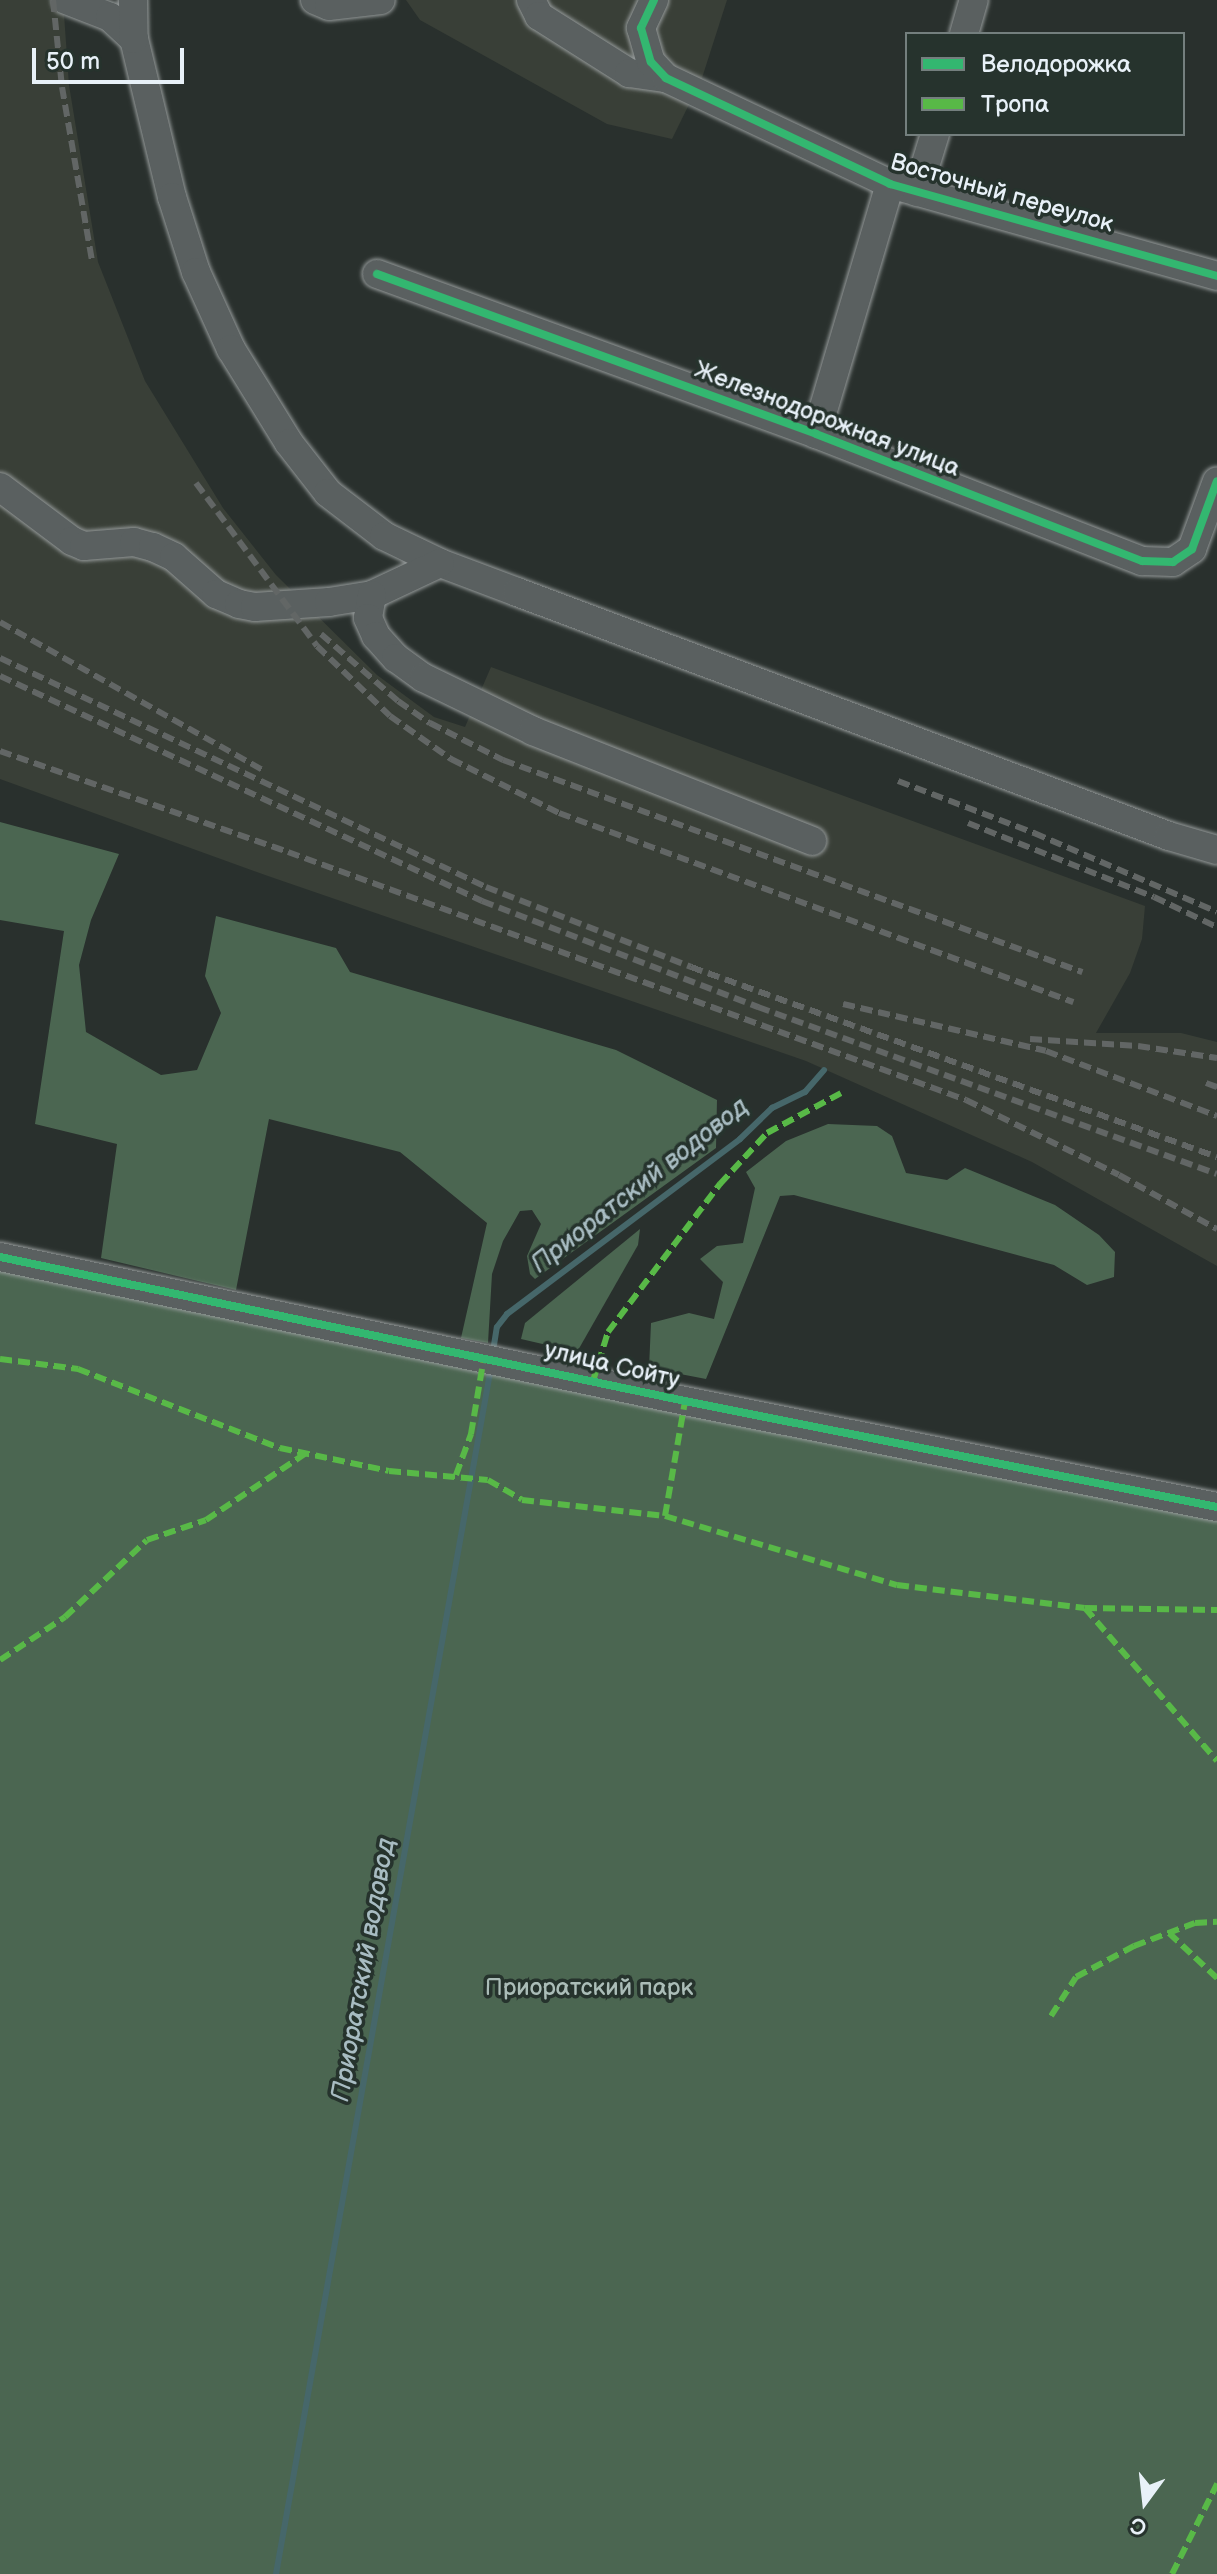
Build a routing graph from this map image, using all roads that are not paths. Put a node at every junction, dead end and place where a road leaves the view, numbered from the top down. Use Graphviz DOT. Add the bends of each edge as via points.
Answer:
graph roads {
  1 [pos="66,0"];
  2 [pos="133,0"];
  3 [pos="315,0"];
  4 [pos="381,0"];
  5 [pos="531,0"];
  6 [pos="654,0"];
  7 [pos="974,0"];
  8 [pos="965,32"];
  9 [pos="134,39"];
  10 [pos="666,78"];
  11 [pos="934,136"];
  12 [pos="890,184"];
  13 [pos="917,192"];
  14 [pos="377,274"];
  15 [pos="1217,276"];
  16 [pos="816,434"];
  17 [pos="1217,481"];
  18 [pos="0,487"];
  19 [pos="440,563"];
  20 [pos="372,595"];
  21 [pos="812,841"];
  22 [pos="1217,850"];
  23 [pos="0,1257"];
  24 [pos="1217,1507"];
  1 -- 9 [label="street" via="110,17"];
  2 -- 9 [label="street"];
  3 -- 4 [label="street" via="329,6"];
  5 -- 10 [label="street, Восточный переулок" via="539,16 629,73"];
  6 -- 10 [label="street" via="641,28 651,62"];
  7 -- 8 [label="street"];
  9 -- 19 [label="street" via="172,197 196,272 231,349 289,443 328,493 384,536"];
  10 -- 12 [label="street, Восточный переулок"];
  11 -- 13 [label="street"];
  12 -- 13 [label="street, Восточный переулок"];
  12 -- 16 [label="street"];
  13 -- 15 [label="street, Восточный переулок"];
  14 -- 16 [label="street, Железнодорожная улица"];
  16 -- 17 [label="street, Железнодорожная улица" via="1142,561 1173,562 1192,549"];
  18 -- 20 [label="street" via="72,541 84,546 134,542 153,547 174,557 216,594 239,604 329,602"];
  19 -- 20 [label="street"];
  19 -- 22 [label="street"];
  20 -- 21 [label="street" via="368,618 376,636 424,678 533,731"];
  23 -- 24 [label="street, улица Сойту"];
}
